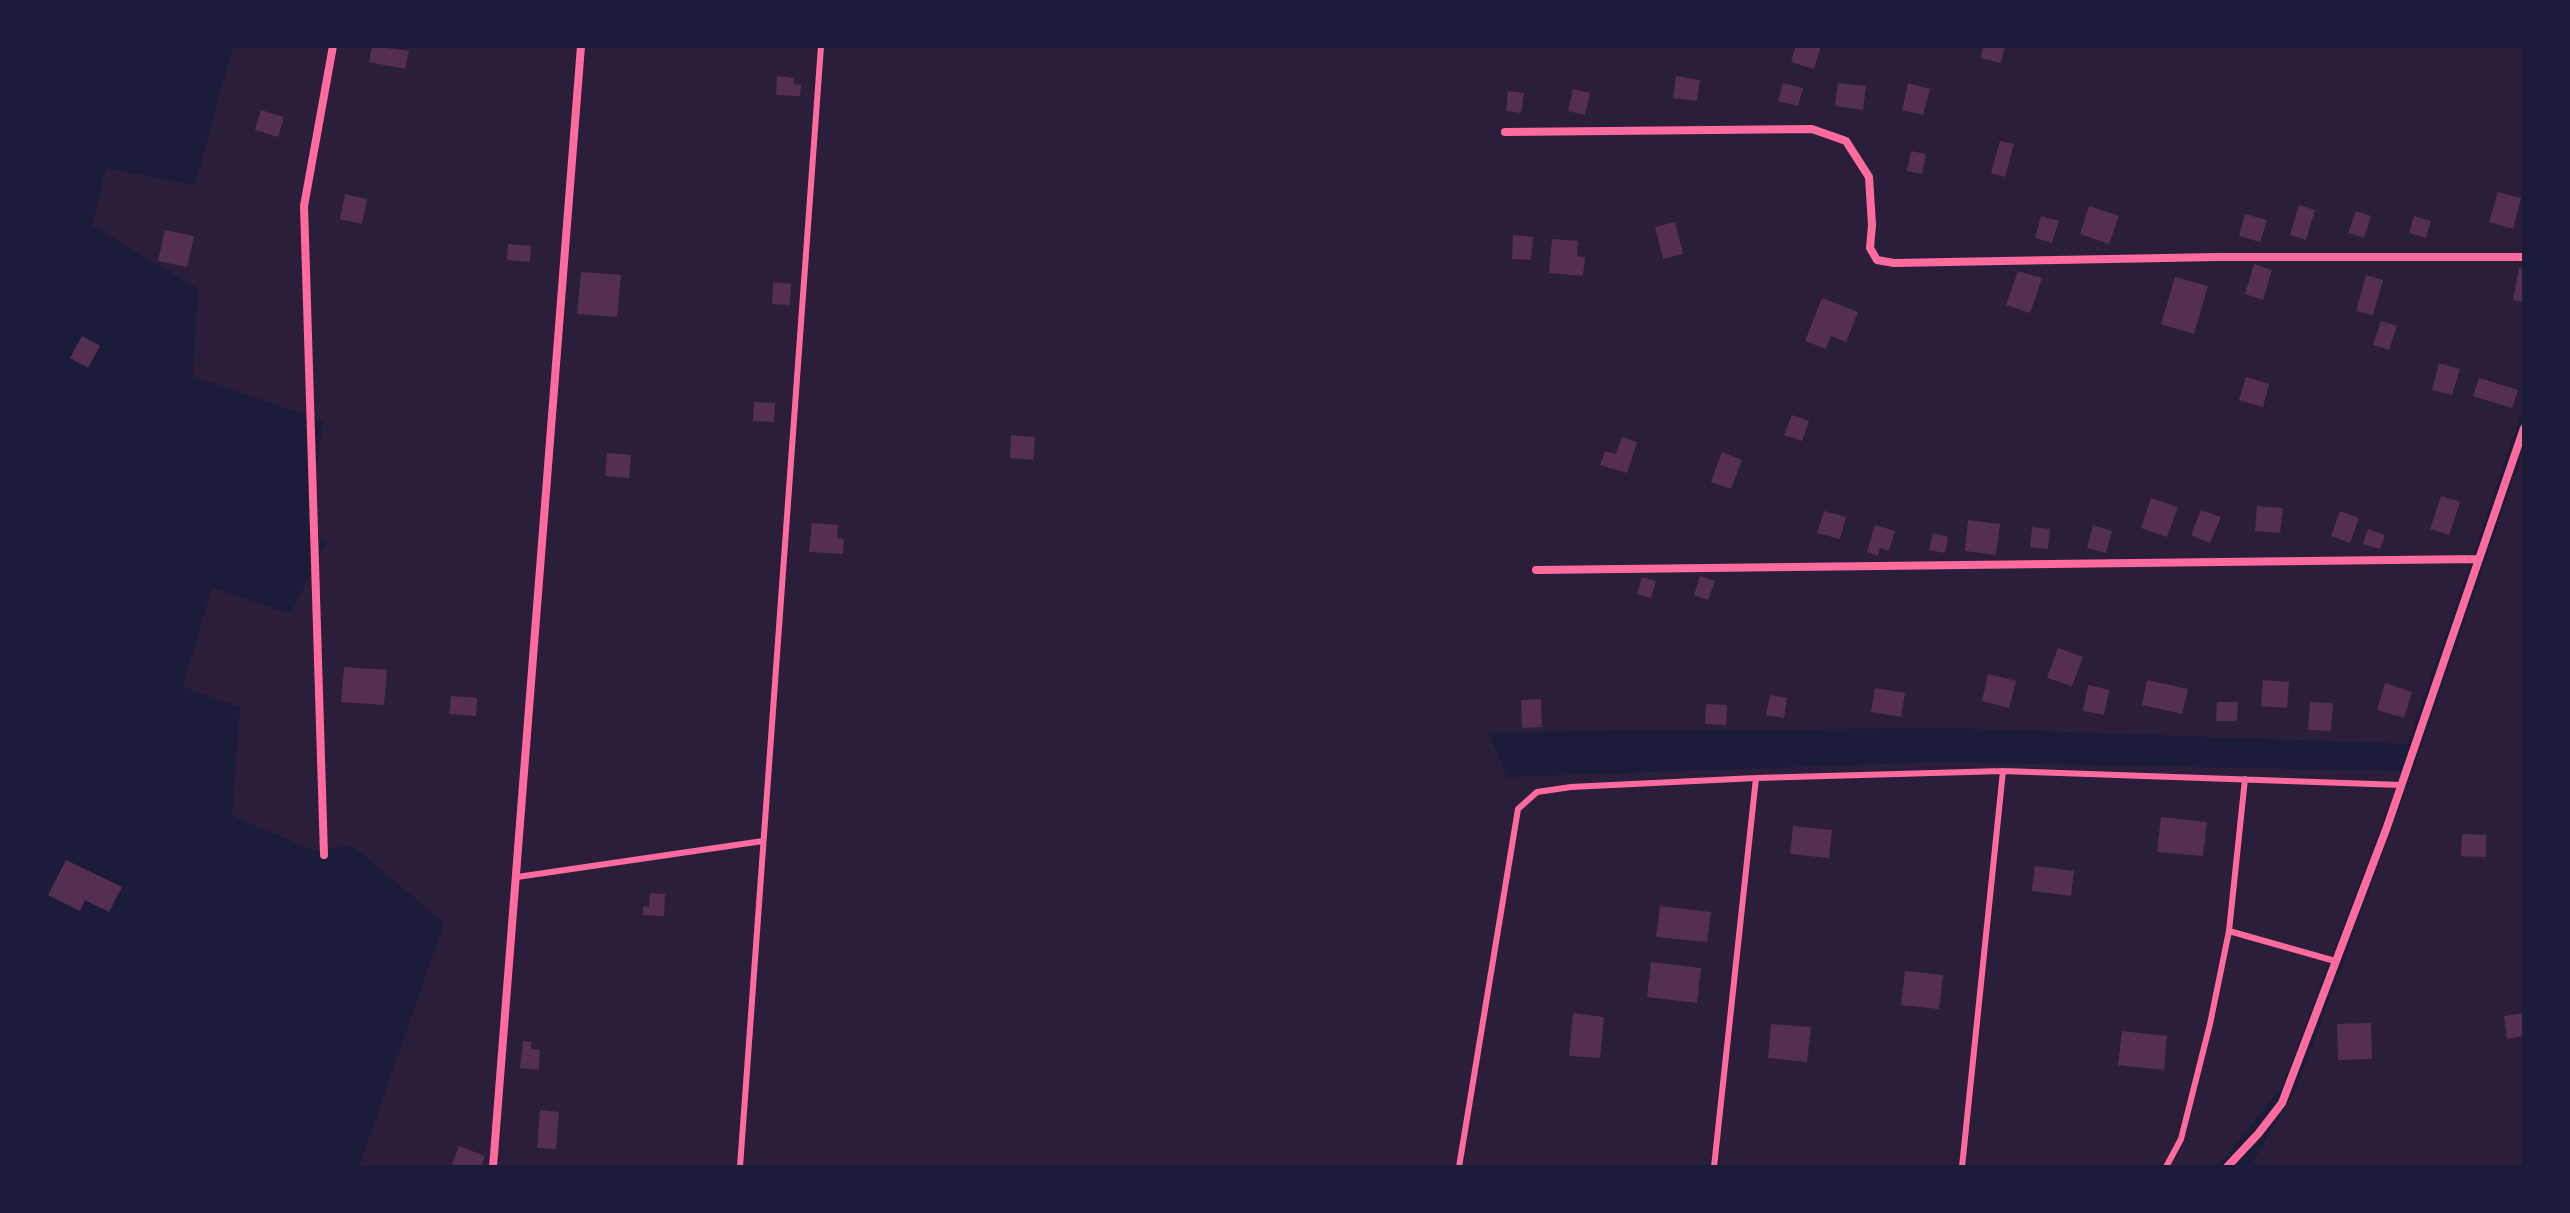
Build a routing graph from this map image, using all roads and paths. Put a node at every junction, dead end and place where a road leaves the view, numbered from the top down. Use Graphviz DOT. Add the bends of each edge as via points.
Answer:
graph roads {
  1 [pos="333,46"];
  2 [pos="581,46"];
  3 [pos="821,46"];
  4 [pos="1505,132"];
  5 [pos="2524,257"];
  6 [pos="2523,432"];
  7 [pos="2477,559"];
  8 [pos="1536,570"];
  9 [pos="2003,771"];
  10 [pos="1756,778"];
  11 [pos="2245,779"];
  12 [pos="2401,785"];
  13 [pos="763,841"];
  14 [pos="324,855"];
  15 [pos="517,877"];
  16 [pos="2229,931"];
  17 [pos="2335,961"];
  18 [pos="493,1167"];
  19 [pos="740,1167"];
  20 [pos="1459,1167"];
  21 [pos="1714,1167"];
  22 [pos="1962,1167"];
  23 [pos="2166,1167"];
  24 [pos="2227,1167"];
  1 -- 14 [label="street" via="304,206"];
  2 -- 15 [label="street"];
  3 -- 13 [label="lane"];
  4 -- 5 [label="street" via="1812,129 1846,141 1869,177 1870,248 1877,260 1894,263"];
  6 -- 7 [label="street"];
  7 -- 8 [label="street"];
  7 -- 12 [label="street"];
  9 -- 10 [label="lane"];
  9 -- 11 [label="lane"];
  9 -- 22 [label="lane"];
  10 -- 20 [label="lane" via="1571,787 1537,792 1518,809"];
  10 -- 21 [label="lane"];
  11 -- 12 [label="lane"];
  11 -- 16 [label="lane"];
  12 -- 17 [label="street"];
  13 -- 15 [label="lane"];
  13 -- 19 [label="lane"];
  15 -- 18 [label="street"];
  16 -- 17 [label="lane"];
  16 -- 23 [label="lane" via="2181,1139"];
  17 -- 24 [label="street" via="2282,1103"];
}
